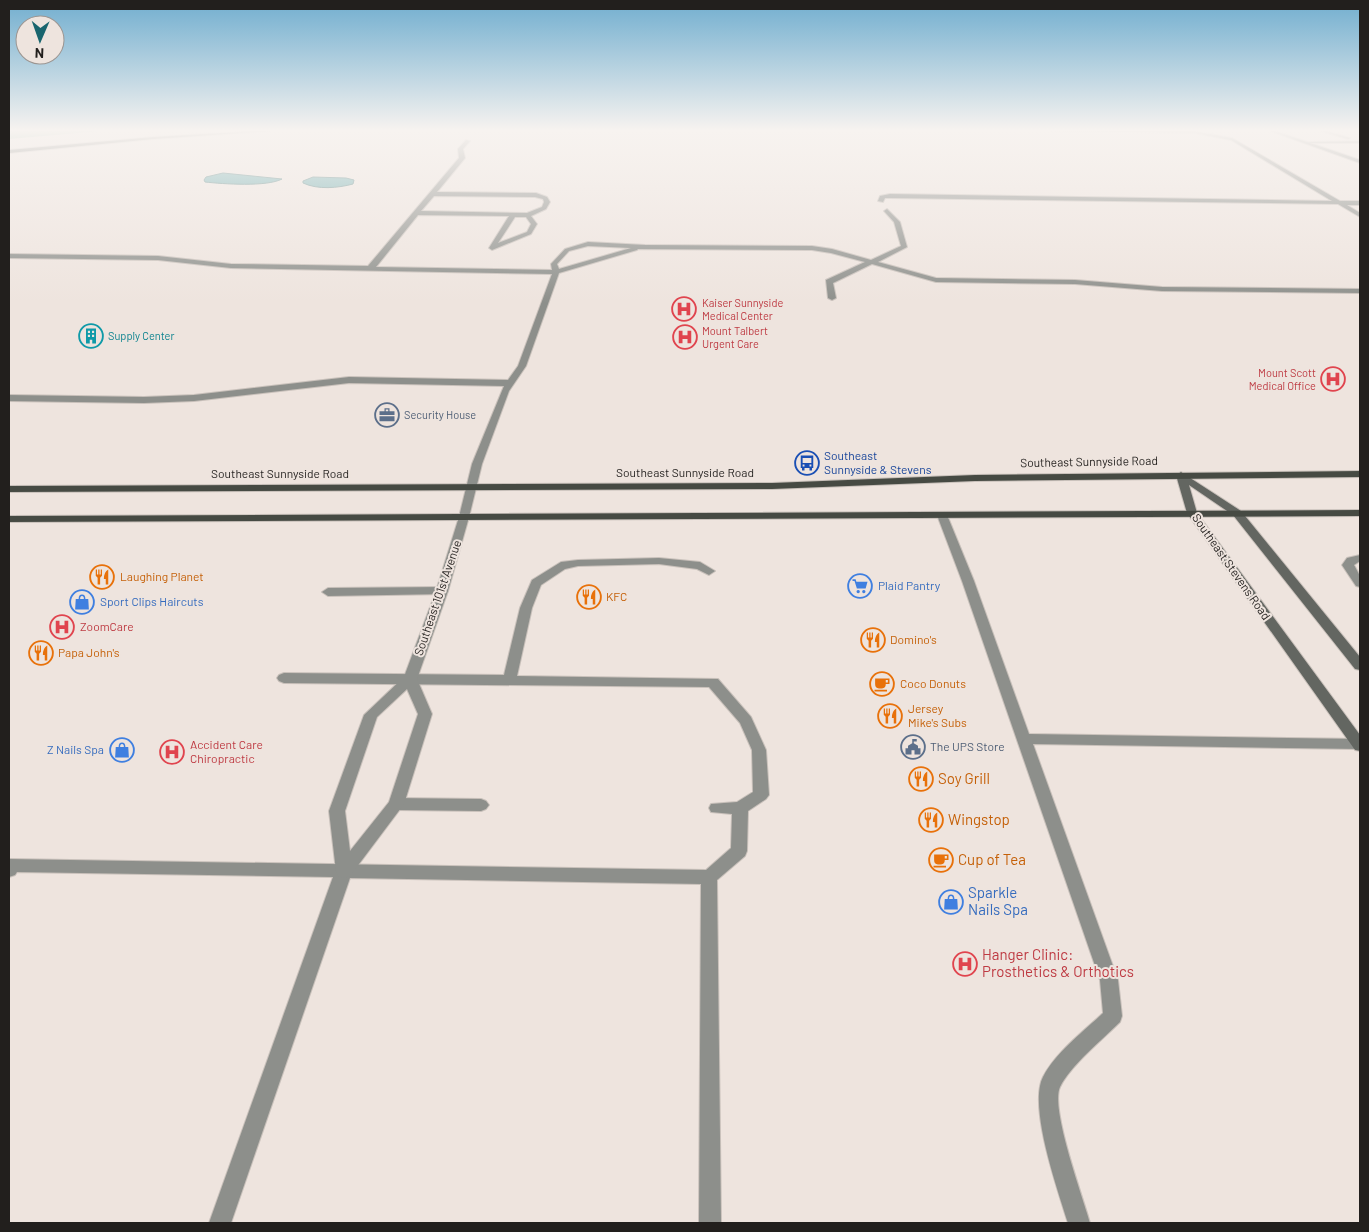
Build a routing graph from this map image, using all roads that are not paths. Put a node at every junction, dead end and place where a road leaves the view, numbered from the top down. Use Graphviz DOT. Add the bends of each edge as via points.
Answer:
graph roads {
  1 [pos="437,188"];
  2 [pos="1315,188"];
  3 [pos="433,194"];
  4 [pos="882,201"];
  5 [pos="1338,202"];
  6 [pos="1360,202"];
  7 [pos="887,211"];
  8 [pos="417,214"];
  9 [pos="513,215"];
  10 [pos="528,215"];
  11 [pos="1360,216"];
  12 [pos="644,247"];
  13 [pos="9,256"];
  14 [pos="871,263"];
  15 [pos="370,268"];
  16 [pos="556,272"];
  17 [pos="1360,291"];
  18 [pos="832,298"];
  19 [pos="510,383"];
  20 [pos="9,398"];
  21 [pos="1360,474"];
  22 [pos="1181,475"];
  23 [pos="471,487"];
  24 [pos="11,490"];
  25 [pos="1192,513"];
  26 [pos="1237,513"];
  27 [pos="1360,513"];
  28 [pos="942,515"];
  29 [pos="464,517"];
  30 [pos="9,519"];
  31 [pos="1360,558"];
  32 [pos="709,571"];
  33 [pos="1360,583"];
  34 [pos="442,591"];
  35 [pos="328,592"];
  36 [pos="1360,666"];
  37 [pos="284,678"];
  38 [pos="410,679"];
  39 [pos="509,681"];
  40 [pos="1024,739"];
  41 [pos="1359,745"];
  42 [pos="396,804"];
  43 [pos="481,806"];
  44 [pos="717,808"];
  45 [pos="740,808"];
  46 [pos="9,870"];
  47 [pos="344,871"];
  48 [pos="709,877"];
  49 [pos="220,1223"];
  50 [pos="710,1223"];
  51 [pos="1078,1223"];
  1 -- 3 [label="street"];
  2 -- 5 [label="street"];
  3 -- 8 [label="street"];
  3 -- 10 [label="street" via="536,195 545,198 544,208"];
  4 -- 5 [label="street" via="882,197 890,196"];
  5 -- 6 [label="street"];
  5 -- 11 [label="street"];
  7 -- 14 [label="street" via="897,222 904,247"];
  8 -- 9 [label="street"];
  8 -- 15 [label="street"];
  9 -- 10 [label="street"];
  9 -- 10 [label="street" via="492,248 529,234 534,224"];
  12 -- 14 [label="street" via="820,249"];
  12 -- 16 [label="street"];
  12 -- 16 [label="street, Southeast 101st Avenue" via="595,244 572,247 554,264"];
  13 -- 15 [label="street" via="140,258 230,266"];
  14 -- 17 [label="street" via="936,280 1075,282 1162,289"];
  14 -- 18 [label="street" via="829,282"];
  15 -- 16 [label="street"];
  16 -- 19 [label="street, Southeast 101st Avenue" via="522,366"];
  19 -- 20 [label="street" via="349,380 157,400"];
  19 -- 23 [label="street, Southeast 101st Avenue"];
  21 -- 22 [label="main road, Southeast Sunnyside Road"];
  22 -- 23 [label="main road, Southeast Sunnyside Road" via="975,478 781,486"];
  22 -- 25 [label="main road, Southeast Stevens Road"];
  22 -- 26 [label="main road"];
  23 -- 24 [label="main road, Southeast Sunnyside Road"];
  23 -- 29 [label="street, Southeast 101st Avenue"];
  25 -- 26 [label="main road"];
  25 -- 28 [label="main road"];
  25 -- 41 [label="main road, Southeast Stevens Road"];
  26 -- 27 [label="main road"];
  26 -- 36 [label="main road"];
  28 -- 29 [label="main road"];
  28 -- 40 [label="street"];
  29 -- 30 [label="main road"];
  29 -- 34 [label="street, Southeast 101st Avenue"];
  31 -- 33 [label="street" via="1351,560 1348,565"];
  32 -- 39 [label="street" via="700,566 659,561 561,566 536,583 526,608"];
  34 -- 35 [label="street"];
  34 -- 38 [label="street, Southeast 101st Avenue"];
  37 -- 38 [label="street"];
  38 -- 39 [label="street"];
  38 -- 42 [label="street" via="426,714"];
  38 -- 47 [label="street, Southeast 101st Avenue" via="371,715 337,811"];
  39 -- 45 [label="street" via="713,682 746,721 759,750 761,795"];
  40 -- 41 [label="street"];
  40 -- 51 [label="street" via="1109,980 1113,1016 1062,1068 1049,1086 1048,1109"];
  42 -- 43 [label="street"];
  42 -- 47 [label="street"];
  44 -- 45 [label="street"];
  45 -- 48 [label="street" via="738,852"];
  46 -- 47 [label="street" via="12,865"];
  47 -- 48 [label="street"];
  47 -- 49 [label="street"];
  48 -- 50 [label="street"];
}
